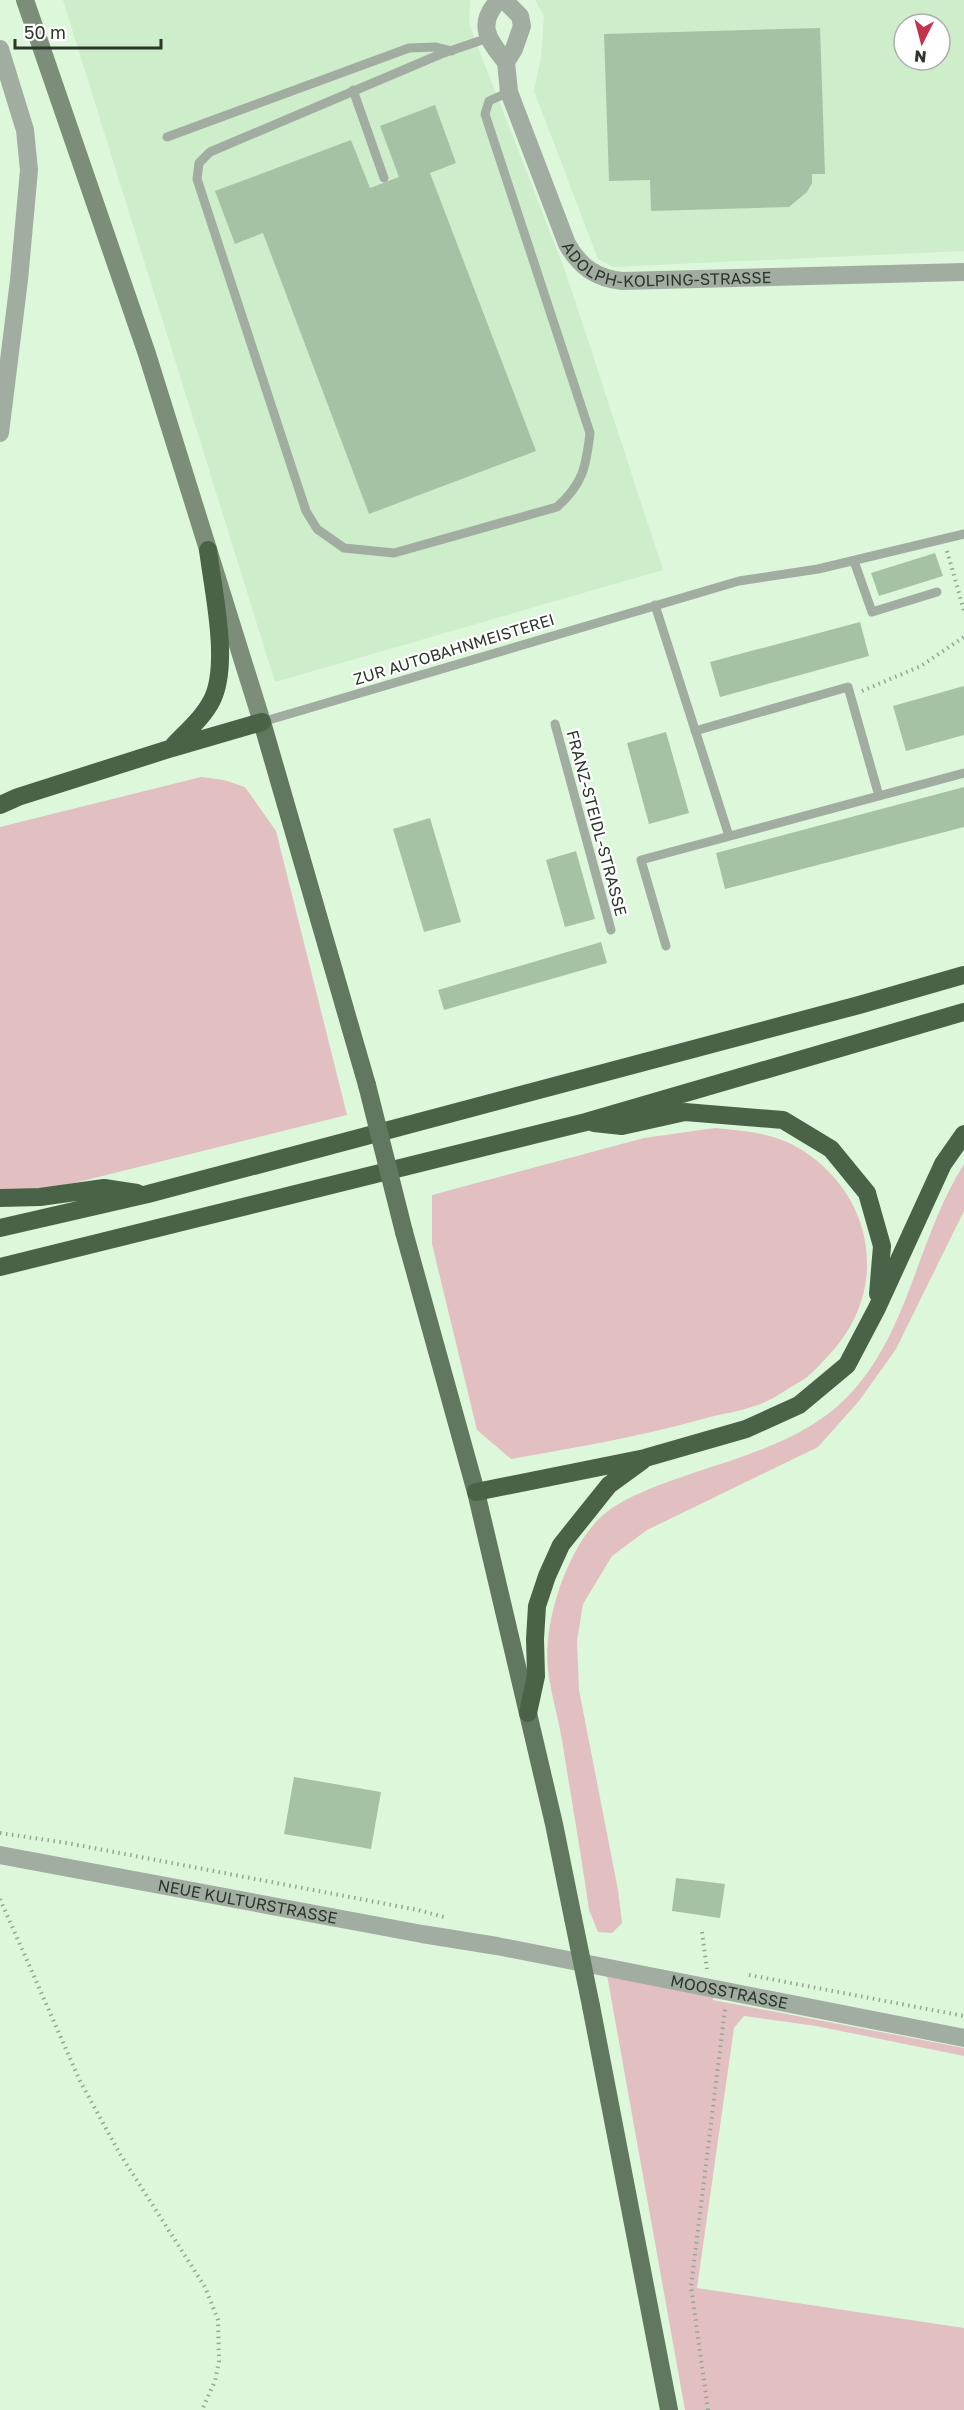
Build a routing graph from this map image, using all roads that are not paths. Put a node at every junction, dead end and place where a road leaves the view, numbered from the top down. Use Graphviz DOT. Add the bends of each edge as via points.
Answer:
graph roads {
  1 [pos="25,0"];
  2 [pos="499,0"];
  3 [pos="504,0"];
  4 [pos="488,38"];
  5 [pos="0,49"];
  6 [pos="452,51"];
  7 [pos="506,62"];
  8 [pos="354,90"];
  9 [pos="510,92"];
  10 [pos="167,137"];
  11 [pos="384,178"];
  12 [pos="964,272"];
  13 [pos="0,433"];
  14 [pos="964,534"];
  15 [pos="208,550"];
  16 [pos="854,561"];
  17 [pos="937,592"];
  18 [pos="655,605"];
  19 [pos="262,722"];
  20 [pos="555,724"];
  21 [pos="695,731"];
  22 [pos="172,748"];
  23 [pos="964,773"];
  24 [pos="879,796"];
  25 [pos="0,805"];
  26 [pos="729,836"];
  27 [pos="611,930"];
  28 [pos="666,946"];
  29 [pos="964,975"];
  30 [pos="964,1012"];
  31 [pos="586,1122"];
  32 [pos="964,1134"];
  33 [pos="148,1194"];
  34 [pos="0,1198"];
  35 [pos="0,1228"];
  36 [pos="0,1267"];
  37 [pos="877,1308"];
  38 [pos="645,1458"];
  39 [pos="476,1492"];
  40 [pos="528,1713"];
  41 [pos="0,1855"];
  42 [pos="497,1946"];
  43 [pos="964,2038"];
  44 [pos="669,2410"];
  1 -- 15 [label="main road" via="144,343"];
  2 -- 4 [label="street" via="487,17"];
  3 -- 7 [label="street" via="520,16 522,26"];
  4 -- 6 [label="lane"];
  4 -- 7 [label="street, ADOLPH-KOLPING-STRASSE"];
  5 -- 13 [label="street" via="25,130 29,170"];
  6 -- 8 [label="lane"];
  6 -- 10 [label="lane" via="409,48"];
  7 -- 9 [label="street, ADOLPH-KOLPING-STRASSE"];
  8 -- 9 [label="lane" via="210,152 200,163 197,179 306,511 317,529 344,548 394,553 557,507 573,493 586,465 590,433 485,114 489,101"];
  8 -- 11 [label="lane"];
  9 -- 12 [label="street, ADOLPH-KOLPING-STRASSE" via="567,244 575,259 605,279"];
  14 -- 16 [label="lane, ZUR AUTOBAHNMEISTEREI"];
  15 -- 19 [label="main road"];
  15 -- 22 [label="highway" via="220,650 218,687 200,717"];
  16 -- 17 [label="lane" via="872,612"];
  16 -- 18 [label="lane, ZUR AUTOBAHNMEISTEREI" via="739,581"];
  18 -- 19 [label="lane, ZUR AUTOBAHNMEISTEREI"];
  18 -- 21 [label="lane"];
  19 -- 22 [label="highway"];
  19 -- 39 [label="main road, bridge" via="367,1085"];
  20 -- 27 [label="lane, FRANZ-STEIDL-STRASSE"];
  21 -- 24 [label="lane" via="848,687"];
  21 -- 26 [label="lane"];
  22 -- 25 [label="highway"];
  23 -- 24 [label="lane"];
  24 -- 26 [label="lane"];
  26 -- 28 [label="lane" via="640,860"];
  29 -- 33 [label="highway"];
  30 -- 31 [label="highway"];
  31 -- 36 [label="highway"];
  31 -- 37 [label="highway" via="622,1126 685,1112 783,1120 831,1149 867,1193 882,1246"];
  32 -- 37 [label="highway" via="944,1164"];
  33 -- 34 [label="highway" via="104,1188"];
  33 -- 35 [label="highway"];
  37 -- 38 [label="highway" via="847,1365 799,1405 746,1429"];
  38 -- 39 [label="highway"];
  38 -- 40 [label="highway" via="609,1485 561,1545 537,1606 536,1676"];
  39 -- 40 [label="main road"];
  40 -- 44 [label="main road, bridge" via="591,2006"];
  41 -- 42 [label="street, NEUE KULTURSTRASSE"];
  42 -- 43 [label="street, MOOSSTRASSE"];
}
